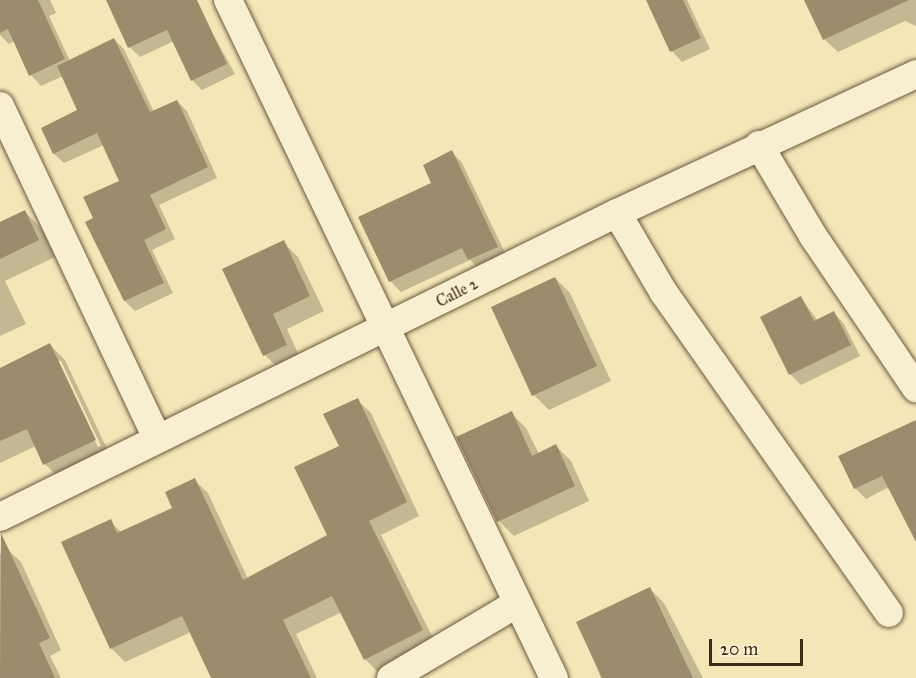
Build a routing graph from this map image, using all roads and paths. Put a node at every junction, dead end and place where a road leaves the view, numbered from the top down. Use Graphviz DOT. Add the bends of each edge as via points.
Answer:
graph roads {
  1 [pos="228,0"];
  2 [pos="916,74"];
  3 [pos="0,106"];
  4 [pos="759,145"];
  5 [pos="617,213"];
  6 [pos="387,328"];
  7 [pos="916,388"];
  8 [pos="157,438"];
  9 [pos="0,517"];
  10 [pos="518,603"];
  11 [pos="889,613"];
  12 [pos="391,678"];
  13 [pos="554,678"];
  1 -- 6 [label="street"];
  2 -- 4 [label="street, Calle 2"];
  3 -- 8 [label="street"];
  4 -- 5 [label="street, Calle 2"];
  4 -- 7 [label="street" via="813,236"];
  5 -- 6 [label="street, Calle 2"];
  5 -- 11 [label="street" via="664,293"];
  6 -- 8 [label="street, Calle 2"];
  6 -- 10 [label="street"];
  8 -- 9 [label="street, Calle 2"];
  10 -- 12 [label="street"];
  10 -- 13 [label="street"];
}
